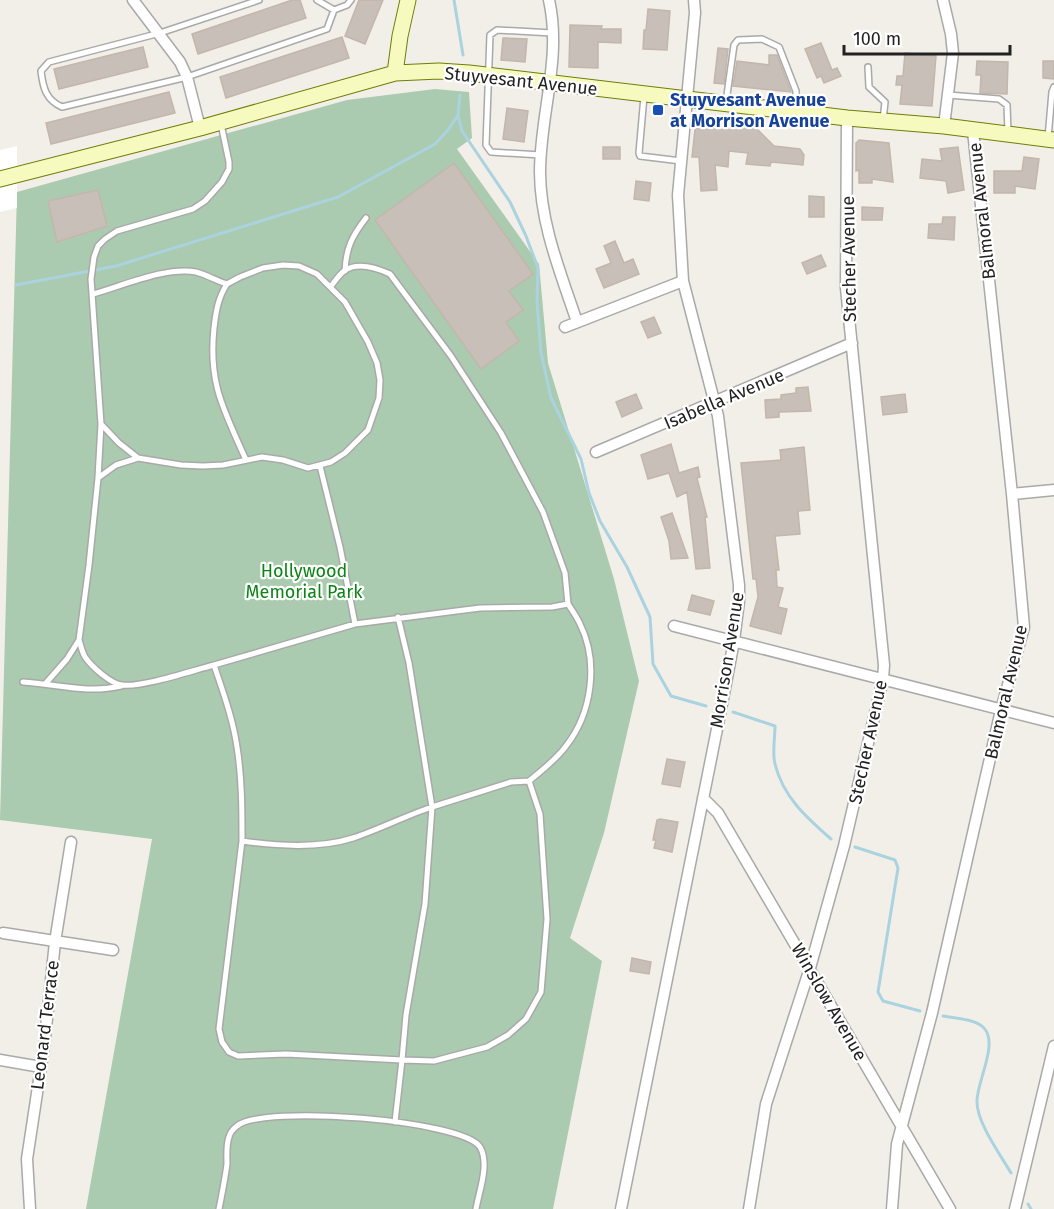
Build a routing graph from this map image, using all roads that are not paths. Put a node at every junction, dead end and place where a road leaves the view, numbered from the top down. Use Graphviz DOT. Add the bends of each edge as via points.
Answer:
graph roads {
  1 [pos="133,0"];
  2 [pos="259,0"];
  3 [pos="317,0"];
  4 [pos="351,0"];
  5 [pos="408,0"];
  6 [pos="549,0"];
  7 [pos="694,0"];
  8 [pos="943,0"];
  9 [pos="334,10"];
  10 [pos="160,33"];
  11 [pos="554,33"];
  12 [pos="868,68"];
  13 [pos="395,73"];
  14 [pos="488,76"];
  15 [pos="187,77"];
  16 [pos="551,84"];
  17 [pos="1054,87"];
  18 [pos="645,95"];
  19 [pos="948,95"];
  20 [pos="686,99"];
  21 [pos="726,104"];
  22 [pos="796,112"];
  23 [pos="848,118"];
  24 [pos="883,121"];
  25 [pos="220,122"];
  26 [pos="944,126"];
  27 [pos="201,128"];
  28 [pos="973,131"];
  29 [pos="1008,135"];
  30 [pos="1051,140"];
  31 [pos="541,155"];
  32 [pos="681,161"];
  33 [pos="0,179"];
  34 [pos="366,218"];
  35 [pos="345,270"];
  36 [pos="683,281"];
  37 [pos="227,284"];
  38 [pos="331,286"];
  39 [pos="93,294"];
  40 [pos="577,322"];
  41 [pos="564,327"];
  42 [pos="852,343"];
  43 [pos="715,403"];
  44 [pos="101,424"];
  45 [pos="596,452"];
  46 [pos="138,458"];
  47 [pos="246,460"];
  48 [pos="320,466"];
  49 [pos="98,478"];
  50 [pos="1054,490"];
  51 [pos="1012,494"];
  52 [pos="568,604"];
  53 [pos="398,617"];
  54 [pos="355,624"];
  55 [pos="674,626"];
  56 [pos="79,640"];
  57 [pos="734,641"];
  58 [pos="214,665"];
  59 [pos="883,679"];
  60 [pos="23,682"];
  61 [pos="46,683"];
  62 [pos="121,686"];
  63 [pos="1001,710"];
  64 [pos="1054,723"];
  65 [pos="529,781"];
  66 [pos="703,798"];
  67 [pos="432,807"];
  68 [pos="242,841"];
  69 [pos="71,842"];
  70 [pos="3,933"];
  71 [pos="55,942"];
  72 [pos="113,950"];
  73 [pos="810,968"];
  74 [pos="1054,1046"];
  75 [pos="0,1060"];
  76 [pos="402,1060"];
  77 [pos="1052,1066"];
  78 [pos="41,1067"];
  79 [pos="395,1122"];
  80 [pos="901,1127"];
  81 [pos="30,1209"];
  82 [pos="219,1209"];
  83 [pos="476,1209"];
  84 [pos="621,1209"];
  85 [pos="749,1209"];
  86 [pos="892,1209"];
  87 [pos="950,1209"];
  88 [pos="1015,1209"];
  1 -- 10 [label="street"];
  2 -- 10 [label="lane"];
  3 -- 9 [label="lane"];
  4 -- 9 [label="lane"];
  5 -- 13 [label="main road"];
  6 -- 11 [label="street"];
  7 -- 20 [label="street, Morrison Avenue"];
  8 -- 19 [label="street" via="951,34"];
  9 -- 15 [label="lane" via="327,29"];
  10 -- 15 [label="street"];
  10 -- 15 [label="lane" via="49,62 41,71 51,103 62,107"];
  11 -- 14 [label="lane" via="494,31 490,34"];
  11 -- 16 [label="street"];
  12 -- 24 [label="lane" via="869,87 885,102"];
  13 -- 14 [label="main road, Stuyvesant Avenue" via="439,71"];
  13 -- 25 [label="main road, Stuyvesant Avenue"];
  14 -- 16 [label="main road, Stuyvesant Avenue"];
  14 -- 31 [label="lane" via="486,145 491,152"];
  15 -- 27 [label="street"];
  16 -- 18 [label="main road, Stuyvesant Avenue"];
  16 -- 31 [label="street"];
  17 -- 30 [label="lane"];
  18 -- 20 [label="main road, Stuyvesant Avenue"];
  18 -- 32 [label="lane" via="640,156"];
  19 -- 26 [label="street"];
  19 -- 29 [label="lane" via="999,99 1007,105"];
  20 -- 21 [label="main road, Stuyvesant Avenue"];
  20 -- 32 [label="street, Morrison Avenue"];
  21 -- 22 [label="main road, Stuyvesant Avenue"];
  21 -- 22 [label="lane" via="734,45 738,40 762,39 779,47 796,91"];
  22 -- 23 [label="main road, Stuyvesant Avenue"];
  23 -- 24 [label="main road, Stuyvesant Avenue"];
  23 -- 42 [label="street, Stecher Avenue" via="846,288"];
  24 -- 26 [label="main road, Stuyvesant Avenue"];
  25 -- 27 [label="main road, Stuyvesant Avenue"];
  25 -- 39 [label="lane" via="229,162 222,182 193,209 117,231 105,239 94,257"];
  26 -- 28 [label="main road, Stuyvesant Avenue"];
  27 -- 33 [label="main road, Stuyvesant Avenue"];
  28 -- 29 [label="main road, Stuyvesant Avenue"];
  28 -- 51 [label="street, Balmoral Avenue"];
  29 -- 30 [label="main road, Stuyvesant Avenue"];
  31 -- 40 [label="street" via="544,215"];
  32 -- 36 [label="street, Morrison Avenue" via="678,195"];
  34 -- 35 [label="lane" via="353,234"];
  35 -- 38 [label="lane"];
  35 -- 52 [label="lane" via="359,266 390,274 451,356 501,433 543,512 565,573"];
  36 -- 40 [label="street"];
  36 -- 43 [label="street, Morrison Avenue"];
  37 -- 38 [label="lane" via="263,268 283,265 317,273"];
  37 -- 39 [label="lane" via="194,272 180,272"];
  37 -- 47 [label="lane" via="216,312 213,374 217,393"];
  38 -- 48 [label="lane" via="345,302 377,363 379,398 368,430 345,453"];
  39 -- 44 [label="lane"];
  40 -- 41 [label="street"];
  42 -- 43 [label="street, Isabella Avenue"];
  42 -- 59 [label="street, Stecher Avenue"];
  43 -- 45 [label="street, Isabella Avenue"];
  43 -- 57 [label="street, Morrison Avenue" via="739,585"];
  44 -- 46 [label="lane"];
  44 -- 49 [label="lane"];
  46 -- 47 [label="lane" via="203,466"];
  46 -- 49 [label="lane" via="116,465"];
  47 -- 48 [label="lane" via="262,457 308,468"];
  48 -- 54 [label="lane"];
  49 -- 56 [label="lane"];
  50 -- 51 [label="street"];
  51 -- 63 [label="street, Balmoral Avenue" via="1024,627"];
  52 -- 53 [label="lane"];
  52 -- 65 [label="lane" via="581,624 588,654 591,680 587,707 565,748"];
  53 -- 54 [label="lane"];
  53 -- 67 [label="lane"];
  54 -- 58 [label="lane"];
  55 -- 57 [label="street"];
  56 -- 61 [label="lane"];
  56 -- 62 [label="lane" via="93,666"];
  57 -- 59 [label="street"];
  57 -- 66 [label="street, Morrison Avenue"];
  58 -- 62 [label="lane"];
  58 -- 68 [label="lane" via="238,747"];
  59 -- 63 [label="street"];
  59 -- 73 [label="street, Stecher Avenue" via="844,846"];
  60 -- 61 [label="lane"];
  61 -- 62 [label="lane" via="81,690"];
  63 -- 64 [label="street"];
  63 -- 80 [label="street, Balmoral Avenue" via="932,1013"];
  65 -- 67 [label="lane" via="511,782"];
  65 -- 76 [label="lane" via="540,814 547,918 541,992 526,1019 487,1047 434,1061"];
  66 -- 73 [label="street, Winslow Avenue" via="718,813"];
  66 -- 84 [label="street, Morrison Avenue"];
  67 -- 68 [label="lane" via="352,838 316,844"];
  67 -- 76 [label="lane" via="425,904"];
  68 -- 76 [label="lane" via="219,1029 229,1052 238,1056 286,1054"];
  69 -- 71 [label="street, Leonard Terrace"];
  70 -- 71 [label="street"];
  71 -- 72 [label="street"];
  71 -- 78 [label="street, Leonard Terrace"];
  73 -- 80 [label="street, Winslow Avenue"];
  73 -- 85 [label="street, Stecher Avenue" via="766,1104"];
  74 -- 77 [label="street"];
  75 -- 78 [label="street"];
  76 -- 79 [label="lane"];
  77 -- 88 [label="street"];
  78 -- 81 [label="street, Leonard Terrace" via="27,1159"];
  79 -- 82 [label="lane" via="279,1115 244,1121 228,1138"];
  79 -- 83 [label="lane" via="462,1135 479,1146 483,1174"];
  80 -- 86 [label="street, Balmoral Avenue"];
  80 -- 87 [label="street, Winslow Avenue"];
}
